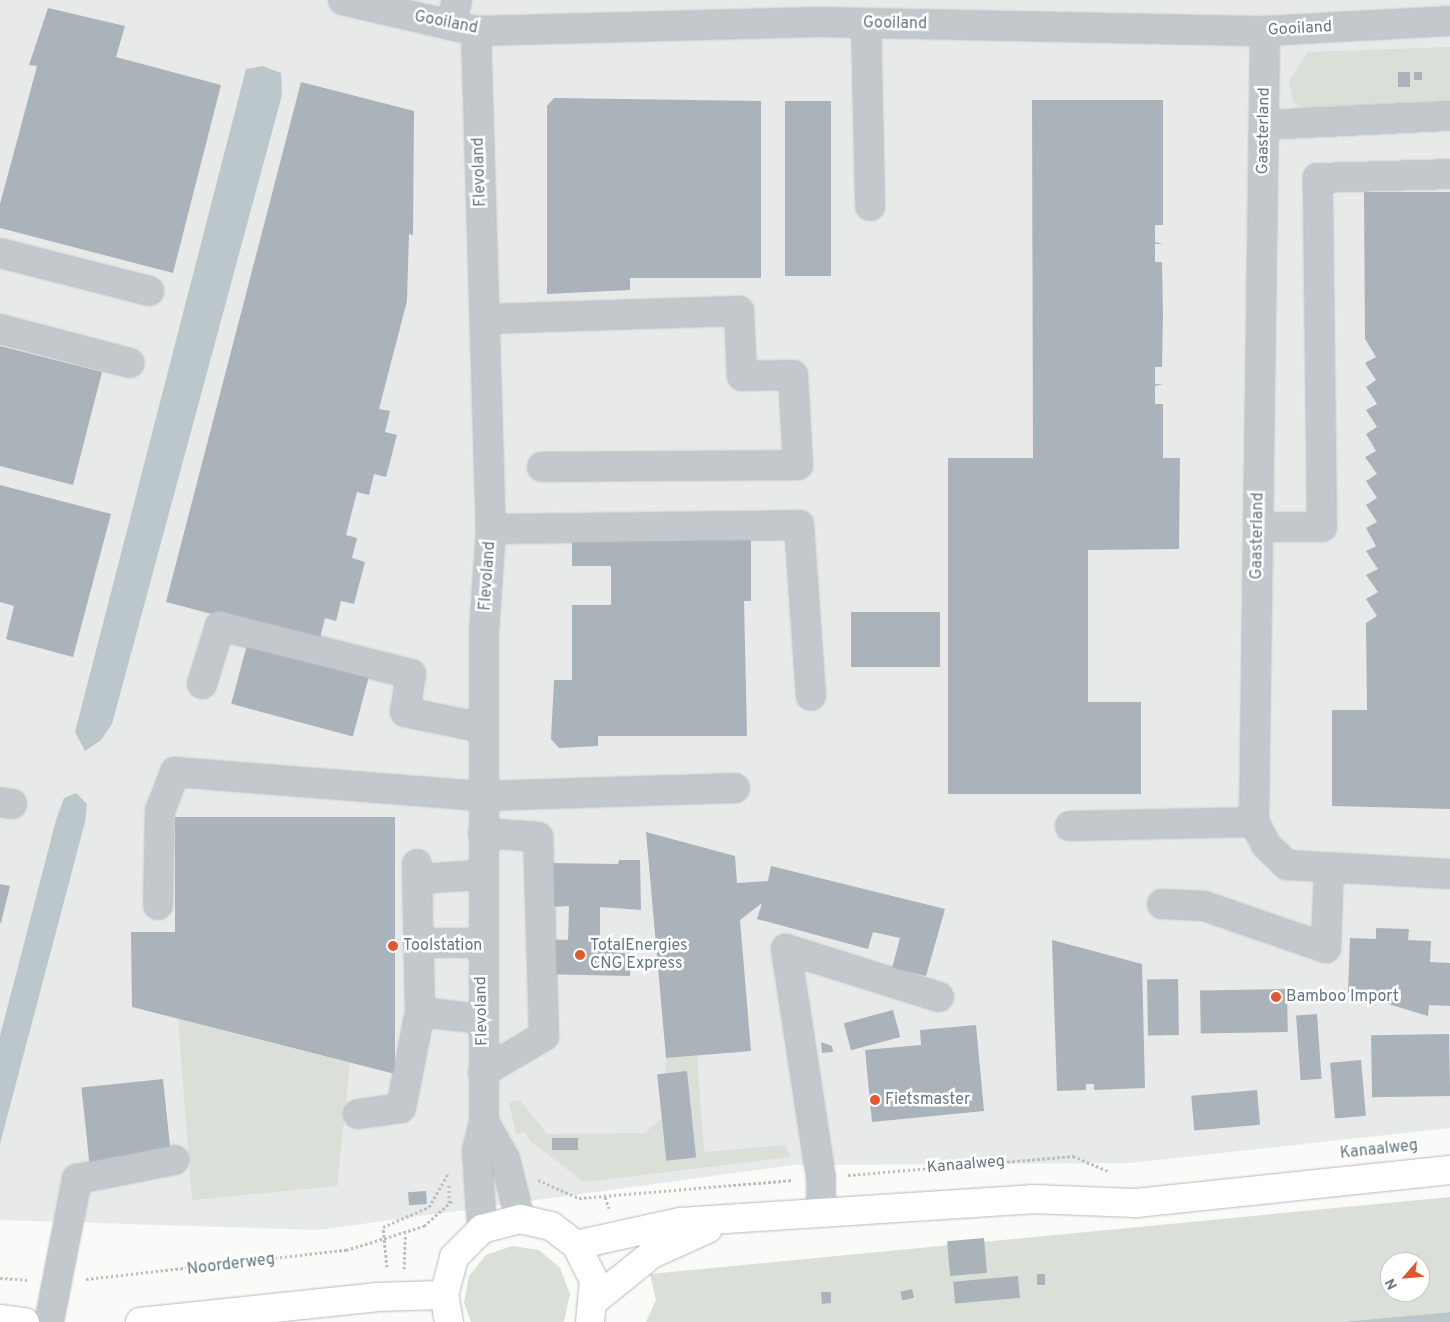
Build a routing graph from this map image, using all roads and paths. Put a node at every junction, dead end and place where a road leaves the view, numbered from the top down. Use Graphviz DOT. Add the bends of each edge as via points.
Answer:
graph roads {
  1 [pos="343,0"];
  2 [pos="820,11"];
  3 [pos="461,19"];
  4 [pos="1450,21"];
  5 [pos="866,23"];
  6 [pos="1265,31"];
  7 [pos="1450,116"];
  8 [pos="1264,125"];
  9 [pos="1450,174"];
  10 [pos="870,206"];
  11 [pos="0,253"];
  12 [pos="149,291"];
  13 [pos="484,319"];
  14 [pos="0,329"];
  15 [pos="130,363"];
  16 [pos="542,467"];
  17 [pos="1258,527"];
  18 [pos="491,529"];
  19 [pos="202,684"];
  20 [pos="811,696"];
  21 [pos="483,728"];
  22 [pos="735,788"];
  23 [pos="483,796"];
  24 [pos="1254,822"];
  25 [pos="1070,826"];
  26 [pos="483,833"];
  27 [pos="1329,867"];
  28 [pos="1450,874"];
  29 [pos="481,875"];
  30 [pos="158,904"];
  31 [pos="1162,904"];
  32 [pos="418,943"];
  33 [pos="481,943"];
  34 [pos="939,998"];
  35 [pos="420,1012"];
  36 [pos="482,1019"];
  37 [pos="483,1072"];
  38 [pos="358,1114"];
  39 [pos="484,1122"];
  40 [pos="174,1160"];
  41 [pos="478,1164"];
  42 [pos="1450,1170"];
  43 [pos="1117,1175"];
  44 [pos="821,1178"];
  45 [pos="512,1181"];
  46 [pos="449,1203"];
  47 [pos="822,1213"];
  48 [pos="743,1218"];
  49 [pos="520,1219"];
  50 [pos="482,1229"];
  51 [pos="386,1239"];
  52 [pos="576,1245"];
  53 [pos="0,1278"];
  54 [pos="58,1280"];
  55 [pos="444,1295"];
  56 [pos="388,1297"];
  57 [pos="593,1311"];
  58 [pos="0,1319"];
  59 [pos="25,1322"];
  60 [pos="49,1322"];
  61 [pos="140,1322"];
  62 [pos="449,1322"];
  1 -- 3 [label="street, Gooiland"];
  2 -- 3 [label="street, Gooiland"];
  2 -- 5 [label="street, Gooiland"];
  3 -- 13 [label="street, Flevoland"];
  4 -- 6 [label="street, Gooiland"];
  5 -- 6 [label="street, Gooiland"];
  5 -- 10 [label="street"];
  6 -- 8 [label="street, Gaasterland"];
  7 -- 8 [label="street"];
  8 -- 17 [label="street, Gaasterland"];
  9 -- 17 [label="street" via="1318,178 1322,527"];
  11 -- 12 [label="street"];
  13 -- 16 [label="street" via="739,311 742,376 793,375 798,465"];
  13 -- 18 [label="street, Flevoland"];
  14 -- 15 [label="street"];
  17 -- 24 [label="street, Gaasterland"];
  18 -- 20 [label="street" via="799,525"];
  18 -- 21 [label="street, Flevoland"];
  19 -- 21 [label="street" via="220,626 411,674 405,712"];
  21 -- 23 [label="street, Flevoland"];
  22 -- 23 [label="street"];
  23 -- 26 [label="street, Flevoland"];
  23 -- 30 [label="street" via="175,772 160,811"];
  24 -- 25 [label="street"];
  24 -- 27 [label="street, Gaasterland" via="1266,846 1287,865"];
  26 -- 29 [label="street, Flevoland"];
  26 -- 37 [label="street" via="538,837 544,1036"];
  27 -- 28 [label="street, Gaasterland"];
  27 -- 31 [label="street" via="1326,948 1204,906"];
  29 -- 32 [label="street" via="417,871"];
  29 -- 33 [label="street, Flevoland"];
  32 -- 33 [label="street"];
  32 -- 35 [label="street"];
  33 -- 36 [label="street, Flevoland"];
  34 -- 44 [label="street" via="786,949"];
  35 -- 36 [label="street"];
  35 -- 38 [label="street" via="401,1108"];
  36 -- 37 [label="street, Flevoland"];
  37 -- 39 [label="street, Flevoland"];
  39 -- 41 [label="street, Flevoland"];
  39 -- 45 [label="street, Flevoland" via="505,1158"];
  40 -- 54 [label="street" via="77,1179"];
  41 -- 50 [label="street, Flevoland"];
  41 -- 51 [label="path" via="450,1170 429,1207 384,1227"];
  42 -- 47 [label="main road, Kanaalweg" via="1136,1203 1032,1199"];
  43 -- 44 [label="path, Kanaalweg" via="1073,1156"];
  44 -- 45 [label="path, Kanaalweg" via="579,1198 543,1181"];
  44 -- 47 [label="street"];
  45 -- 49 [label="street, Flevoland"];
  46 -- 51 [label="path, Noorderweg" via="440,1217"];
  47 -- 48 [label="main road, Kanaalweg"];
  48 -- 52 [label="main road, Kanaalweg" via="680,1222"];
  48 -- 57 [label="main road, Kanaalweg" via="686,1236 652,1254"];
  49 -- 50 [label="main road"];
  49 -- 52 [label="main road" via="551,1226"];
  50 -- 55 [label="main road" via="454,1256"];
  51 -- 54 [label="path, Noorderweg" via="282,1260 128,1278"];
  51 -- 56 [label="path"];
  52 -- 57 [label="main road" via="587,1262"];
  53 -- 54 [label="path, Noorderweg"];
  54 -- 60 [label="street"];
  55 -- 56 [label="main road"];
  55 -- 62 [label="main road"];
  56 -- 61 [label="main road"];
  58 -- 59 [label="main road"];
}
